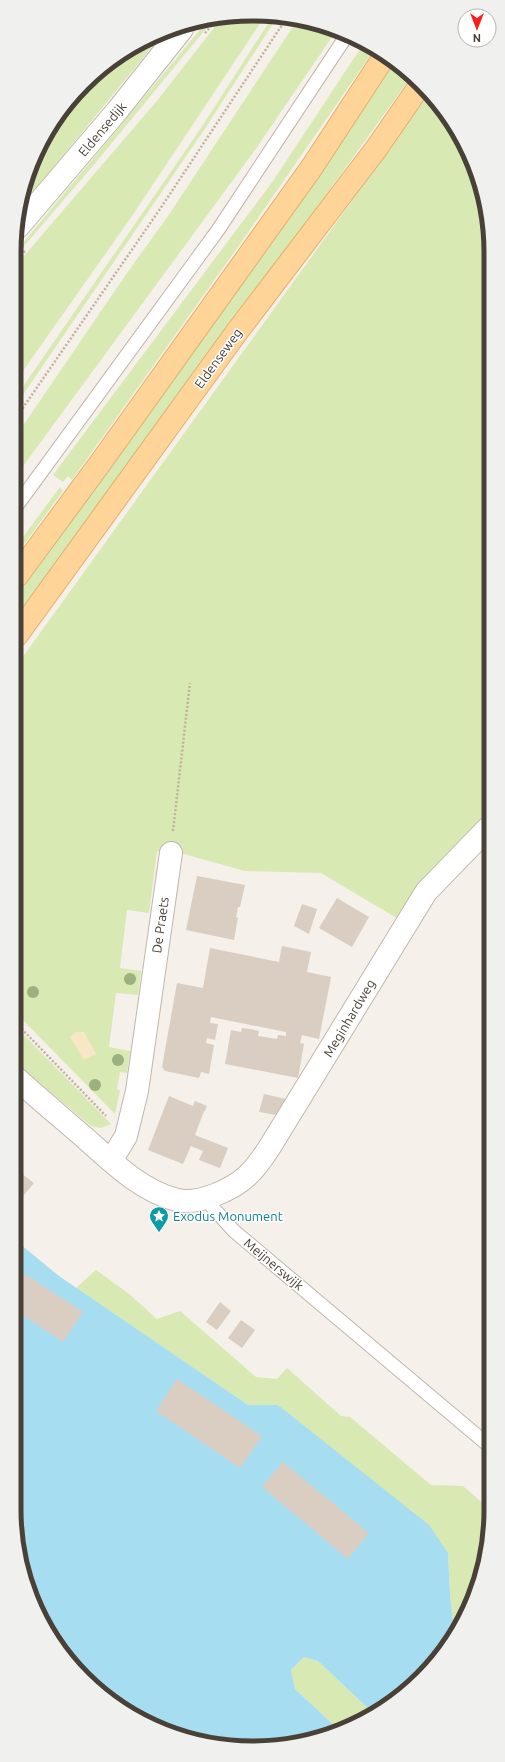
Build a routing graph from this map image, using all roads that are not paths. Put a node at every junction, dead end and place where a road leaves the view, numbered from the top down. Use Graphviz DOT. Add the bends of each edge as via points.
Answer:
graph roads {
  1 [pos="179,33"];
  2 [pos="344,40"];
  3 [pos="382,61"];
  4 [pos="417,90"];
  5 [pos="23,221"];
  6 [pos="21,500"];
  7 [pos="21,570"];
  8 [pos="21,629"];
  9 [pos="484,832"];
  10 [pos="170,853"];
  11 [pos="21,1082"];
  12 [pos="111,1161"];
  13 [pos="205,1199"];
  14 [pos="484,1441"];
  1 -- 5 [label="street, Eldensedijk" via="117,111"];
  2 -- 6 [label="lane" via="218,230"];
  3 -- 7 [label="main road" via="312,167"];
  4 -- 8 [label="main road, Eldenseweg" via="372,155 236,333"];
  9 -- 13 [label="street, Meginhardweg" via="426,892 256,1168 240,1181"];
  10 -- 12 [label="street, De Praets" via="137,1091 126,1136"];
  11 -- 12 [label="street"];
  12 -- 13 [label="street" via="149,1189 178,1200"];
  13 -- 14 [label="lane, Meijnerswijk" via="234,1231"];
}
